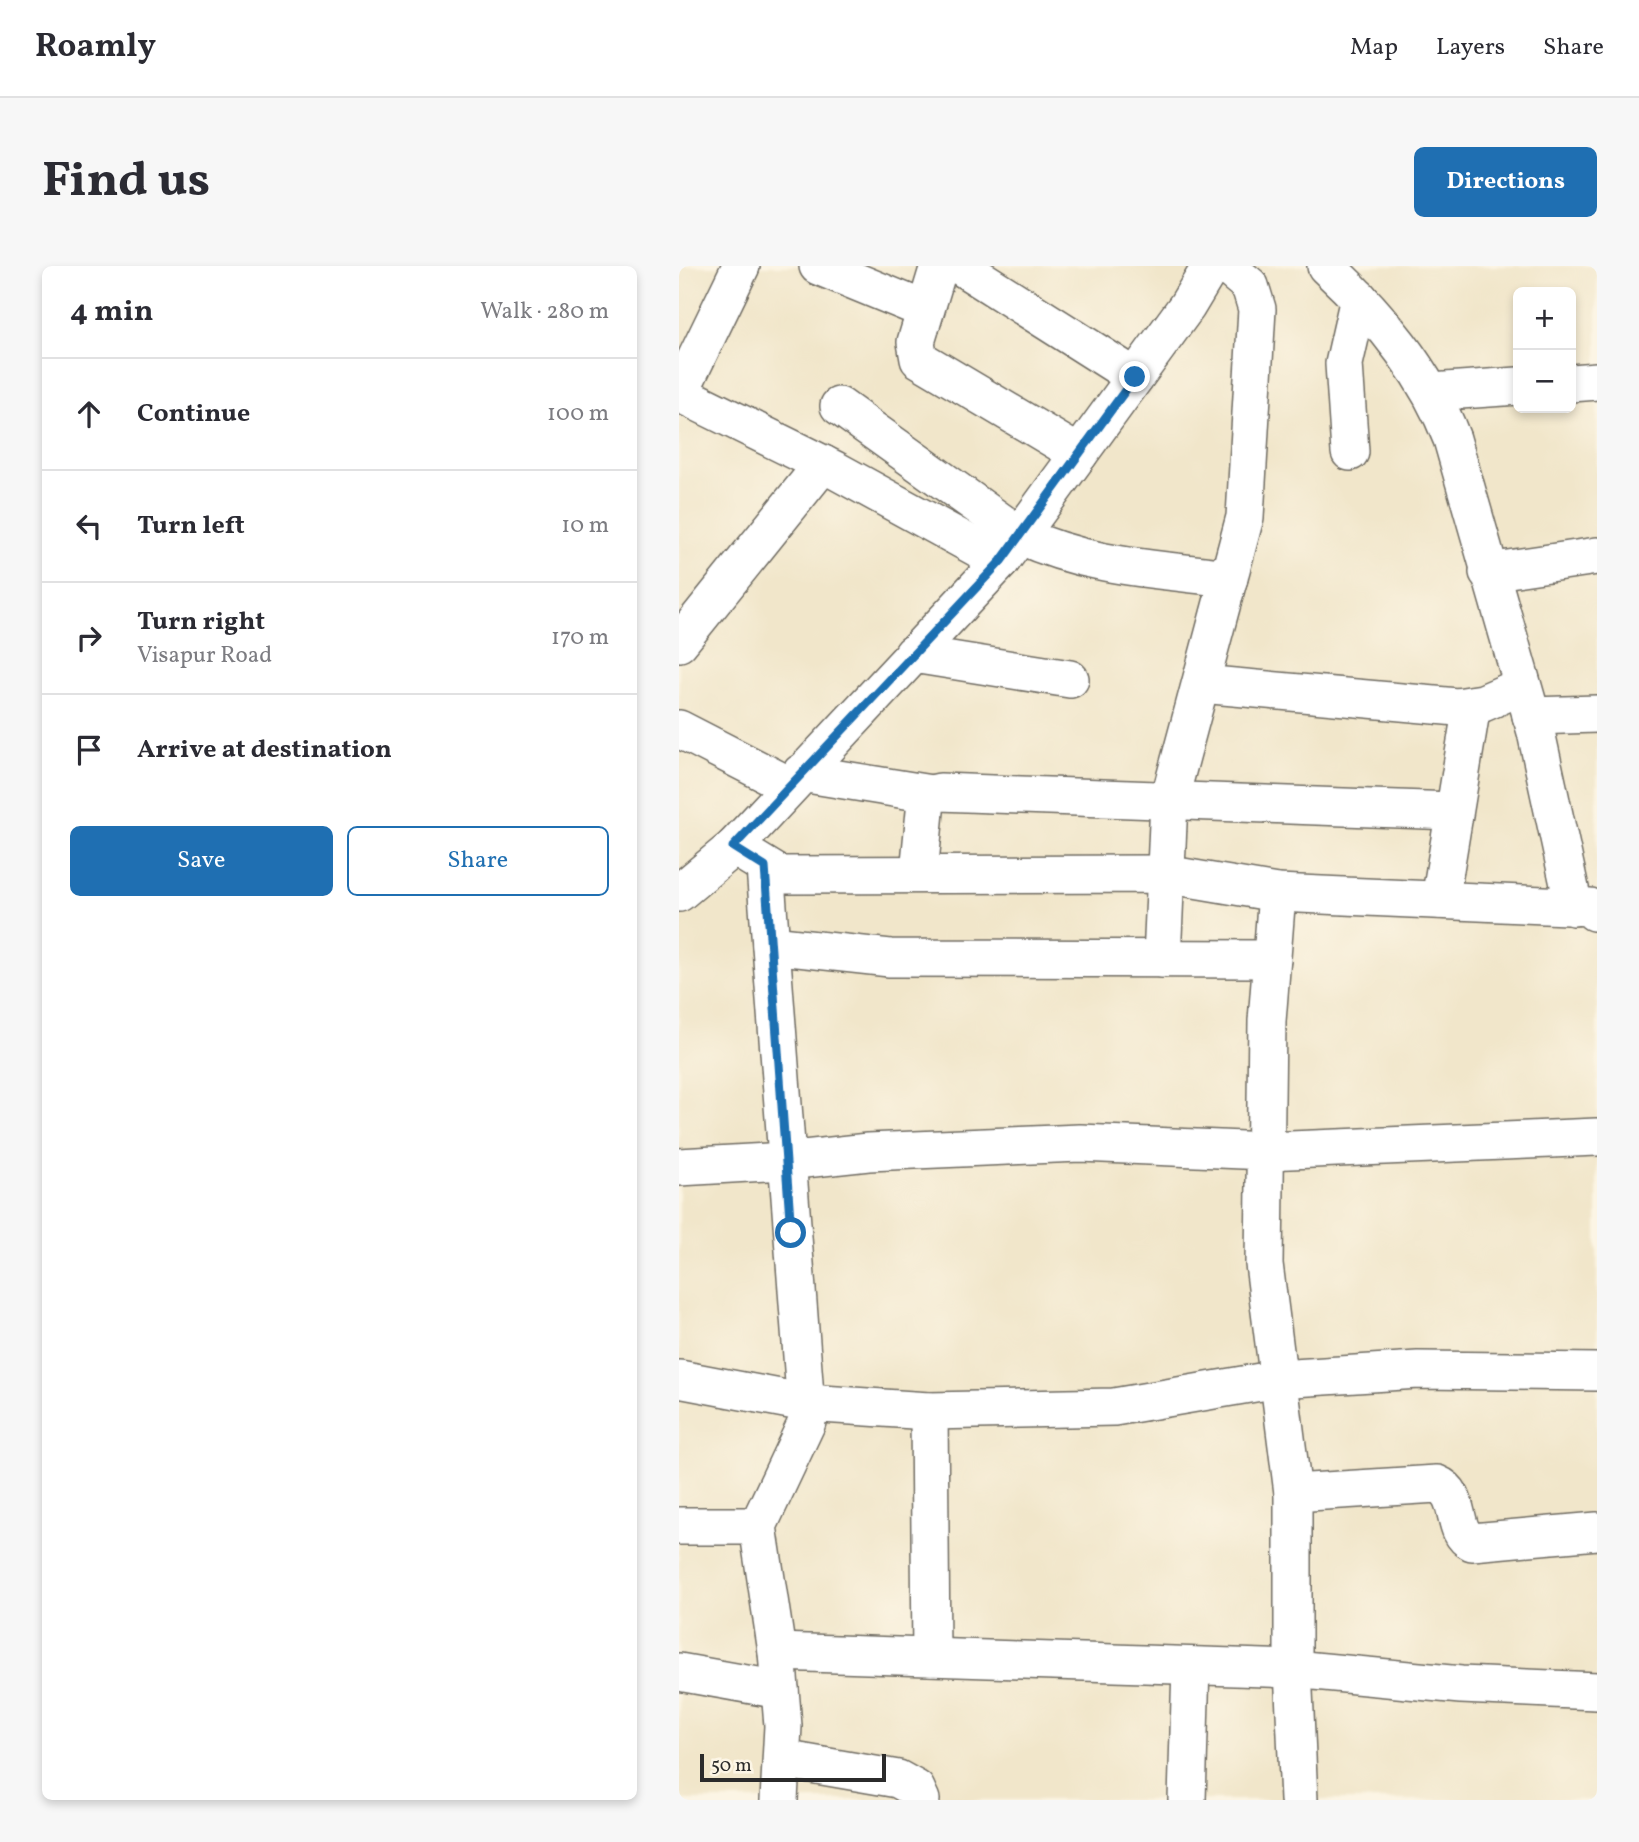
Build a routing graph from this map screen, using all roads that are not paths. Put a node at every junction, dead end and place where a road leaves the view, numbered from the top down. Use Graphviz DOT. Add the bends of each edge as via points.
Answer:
graph roads {
  1 [pos="741,266"];
  2 [pos="818,266"];
  3 [pos="939,266"];
  4 [pos="960,266"];
  5 [pos="1326,266"];
  6 [pos="1231,268"];
  7 [pos="1359,298"];
  8 [pos="925,310"];
  9 [pos="1135,377"];
  10 [pos="1597,381"];
  11 [pos="1576,383"];
  12 [pos="1513,386"];
  13 [pos="1431,392"];
  14 [pos="679,393"];
  15 [pos="839,406"];
  16 [pos="1350,452"];
  17 [pos="1079,454"];
  18 [pos="823,464"];
  19 [pos="1010,548"];
  20 [pos="1597,556"];
  21 [pos="1488,572"];
  22 [pos="1229,578"];
  23 [pos="679,643"];
  24 [pos="913,654"];
  25 [pos="1070,679"];
  26 [pos="1201,684"];
  27 [pos="1526,701"];
  28 [pos="1472,705"];
  29 [pos="1597,714"];
  30 [pos="679,729"];
  31 [pos="796,780"];
  32 [pos="931,794"];
  33 [pos="1169,801"];
  34 [pos="1453,811"];
  35 [pos="733,847"];
  36 [pos="765,867"];
  37 [pos="919,873"];
  38 [pos="1165,874"];
  39 [pos="679,893"];
  40 [pos="1277,893"];
  41 [pos="1440,900"];
  42 [pos="1585,911"];
  43 [pos="771,945"];
  44 [pos="1162,959"];
  45 [pos="1272,959"];
  46 [pos="1597,1137"];
  47 [pos="1266,1151"];
  48 [pos="786,1161"];
  49 [pos="679,1167"];
  50 [pos="1597,1372"];
  51 [pos="679,1379"];
  52 [pos="1278,1379"];
  53 [pos="806,1403"];
  54 [pos="929,1411"];
  55 [pos="1293,1493"];
  56 [pos="758,1525"];
  57 [pos="679,1526"];
  58 [pos="1597,1531"];
  59 [pos="777,1652"];
  60 [pos="931,1657"];
  61 [pos="1191,1666"];
  62 [pos="1293,1669"];
  63 [pos="679,1672"];
  64 [pos="780,1690"];
  65 [pos="1597,1691"];
  66 [pos="782,1759"];
  67 [pos="779,1800"];
  68 [pos="921,1800"];
  69 [pos="1187,1800"];
  70 [pos="1299,1800"];
  1 -- 14 [label="street"];
  2 -- 8 [label="street"];
  3 -- 8 [label="street"];
  4 -- 9 [label="street"];
  5 -- 7 [label="street"];
  6 -- 9 [label="street" via="1187,306"];
  6 -- 22 [label="street" via="1250,286 1257,309 1245,517"];
  7 -- 13 [label="street" via="1407,354"];
  7 -- 16 [label="street" via="1344,364"];
  8 -- 17 [label="street" via="915,342 919,359"];
  9 -- 17 [label="street"];
  10 -- 11 [label="street"];
  12 -- 13 [label="street"];
  13 -- 21 [label="street" via="1452,439"];
  14 -- 18 [label="street"];
  15 -- 19 [label="street"];
  17 -- 19 [label="street"];
  18 -- 19 [label="street"];
  18 -- 23 [label="street"];
  19 -- 22 [label="street" via="1049,549 1090,561"];
  19 -- 24 [label="street"];
  20 -- 21 [label="street"];
  21 -- 27 [label="street"];
  22 -- 26 [label="street"];
  24 -- 25 [label="street"];
  24 -- 31 [label="street"];
  26 -- 28 [label="street"];
  26 -- 33 [label="street"];
  27 -- 28 [label="street"];
  27 -- 29 [label="street"];
  27 -- 42 [label="street"];
  28 -- 34 [label="street"];
  30 -- 31 [label="street"];
  31 -- 32 [label="street"];
  31 -- 35 [label="street"];
  32 -- 33 [label="street"];
  32 -- 37 [label="street" via="926,801"];
  33 -- 34 [label="street"];
  33 -- 38 [label="street"];
  34 -- 41 [label="street"];
  35 -- 36 [label="street"];
  35 -- 39 [label="street"];
  36 -- 37 [label="street" via="780,875"];
  36 -- 43 [label="street"];
  37 -- 38 [label="street"];
  38 -- 40 [label="street"];
  38 -- 44 [label="street"];
  40 -- 41 [label="street"];
  40 -- 45 [label="street"];
  41 -- 42 [label="street"];
  43 -- 44 [label="street" via="890,958"];
  43 -- 48 [label="street"];
  44 -- 45 [label="street"];
  45 -- 47 [label="street"];
  46 -- 47 [label="street"];
  47 -- 48 [label="street" via="1080,1143 868,1152"];
  47 -- 52 [label="street" via="1264,1264"];
  48 -- 49 [label="street"];
  48 -- 53 [label="street"];
  50 -- 52 [label="street" via="1418,1370"];
  51 -- 53 [label="street"];
  52 -- 54 [label="street" via="1114,1407"];
  52 -- 55 [label="street"];
  53 -- 54 [label="street"];
  53 -- 56 [label="street" via="807,1422"];
  54 -- 60 [label="street"];
  55 -- 58 [label="street" via="1437,1484 1450,1492 1463,1534 1472,1542"];
  55 -- 62 [label="street"];
  56 -- 57 [label="street"];
  56 -- 59 [label="street"];
  59 -- 60 [label="street"];
  59 -- 64 [label="street"];
  60 -- 61 [label="street"];
  61 -- 62 [label="street"];
  61 -- 69 [label="street"];
  62 -- 65 [label="street" via="1461,1685"];
  62 -- 70 [label="street"];
  63 -- 64 [label="street"];
  64 -- 66 [label="street"];
  66 -- 67 [label="street"];
  66 -- 68 [label="street" via="898,1779 915,1789"];
}
